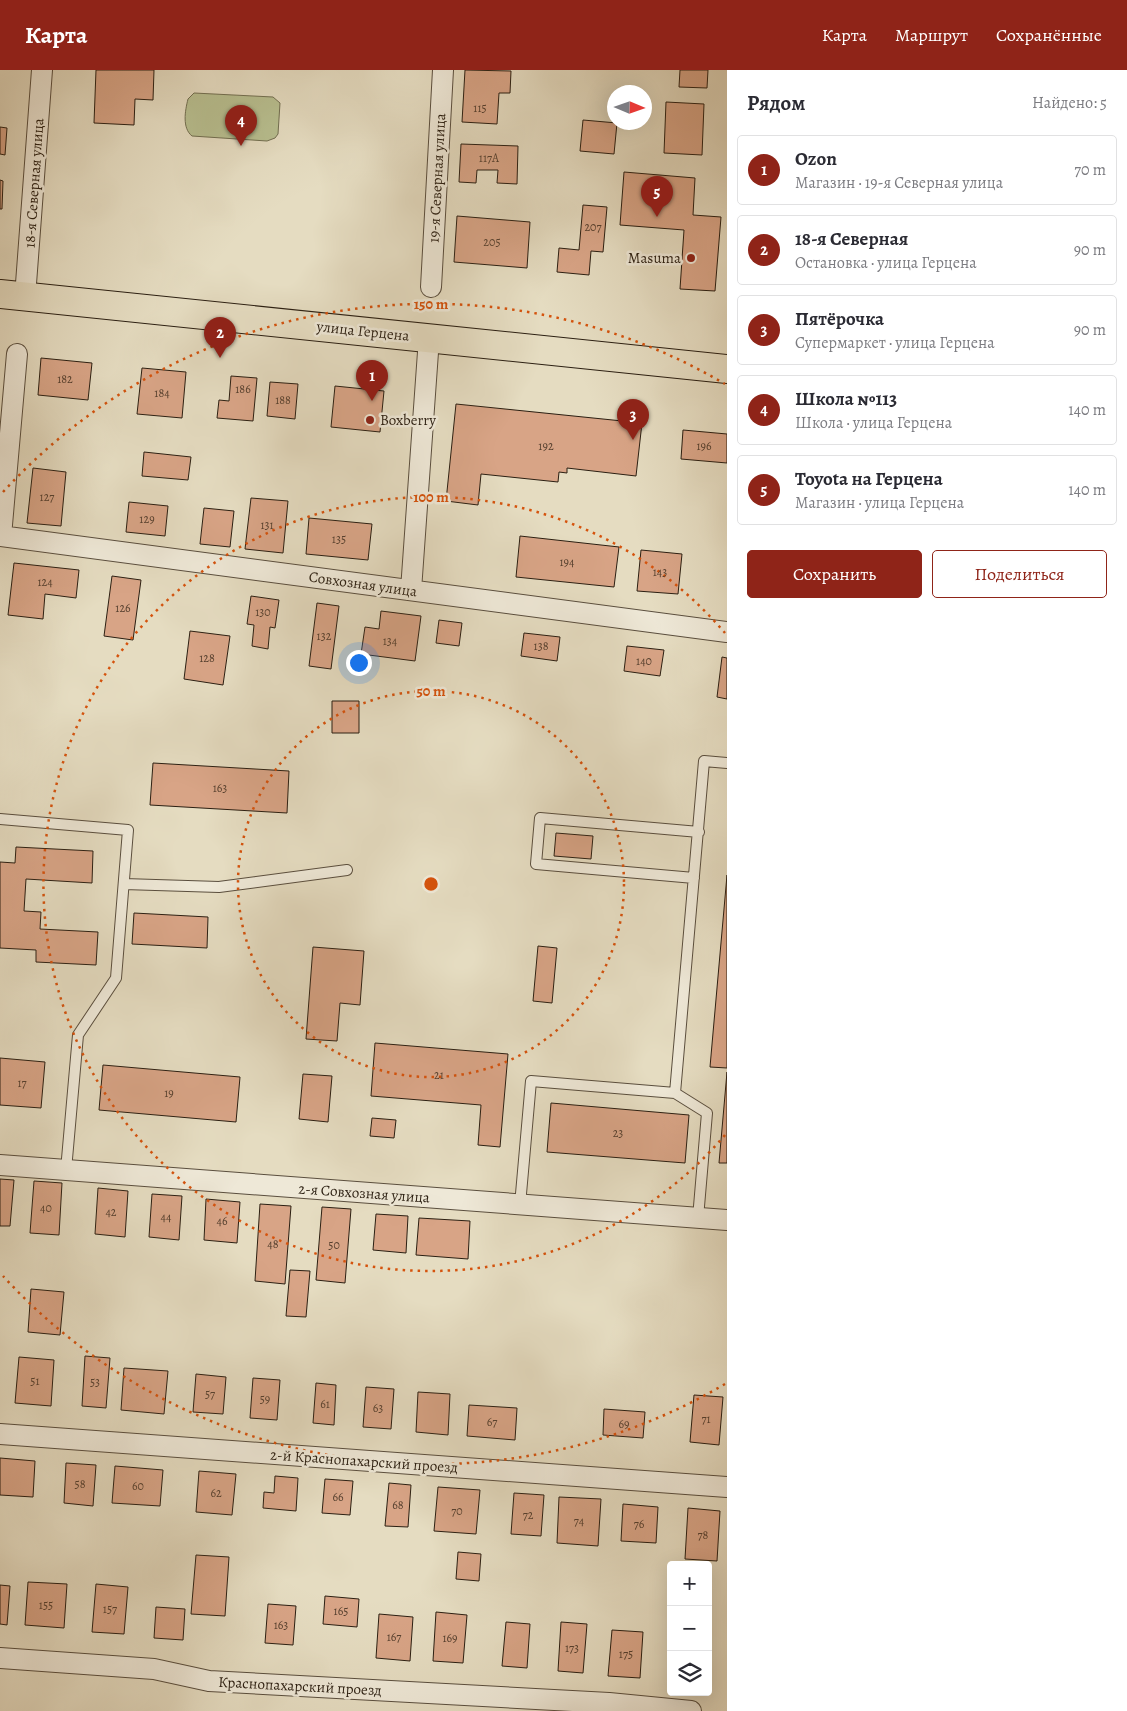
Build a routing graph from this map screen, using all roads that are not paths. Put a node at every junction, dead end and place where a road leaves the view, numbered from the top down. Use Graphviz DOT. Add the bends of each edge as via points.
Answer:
graph roads {
  1 [pos="42,70"];
  2 [pos="443,70"];
  3 [pos="431,287"];
  4 [pos="12,295"];
  5 [pos="429,338"];
  6 [pos="17,354"];
  7 [pos="727,369"];
  8 [pos="1,536"];
  9 [pos="411,590"];
  10 [pos="727,632"];
  11 [pos="727,763"];
  12 [pos="0,819"];
  13 [pos="698,832"];
  14 [pos="348,870"];
  15 [pos="694,878"];
  16 [pos="124,884"];
  17 [pos="675,1094"];
  18 [pos="0,1165"];
  19 [pos="66,1170"];
  20 [pos="520,1205"];
  21 [pos="698,1218"];
  22 [pos="727,1220"];
  23 [pos="0,1434"];
  24 [pos="727,1488"];
  25 [pos="0,1658"];
  26 [pos="691,1711"];
  1 -- 4 [label="street, 18-я Северная улица"];
  2 -- 3 [label="street, 19-я Северная улица"];
  4 -- 5 [label="main road, улица Герцена"];
  5 -- 7 [label="main road, улица Герцена"];
  5 -- 9 [label="street"];
  6 -- 8 [label="street"];
  8 -- 9 [label="street, Совхозная улица"];
  9 -- 10 [label="street, Совхозная улица"];
  11 -- 13 [label="lane" via="704,761"];
  12 -- 16 [label="lane" via="128,830"];
  13 -- 15 [label="lane"];
  13 -- 15 [label="lane" via="540,818 536,864"];
  14 -- 16 [label="lane" via="219,887"];
  15 -- 17 [label="lane"];
  16 -- 19 [label="lane" via="116,978 78,1035"];
  17 -- 20 [label="lane" via="531,1080"];
  17 -- 21 [label="lane" via="707,1113"];
  18 -- 19 [label="street, 2-я Совхозная улица"];
  19 -- 20 [label="street, 2-я Совхозная улица"];
  20 -- 21 [label="street, 2-я Совхозная улица"];
  21 -- 22 [label="street, 2-я Совхозная улица"];
  23 -- 24 [label="street, 2-й Краснопахарский проезд"];
  25 -- 26 [label="street, Краснопахарский проезд" via="154,1669 209,1681 609,1703"];
}
